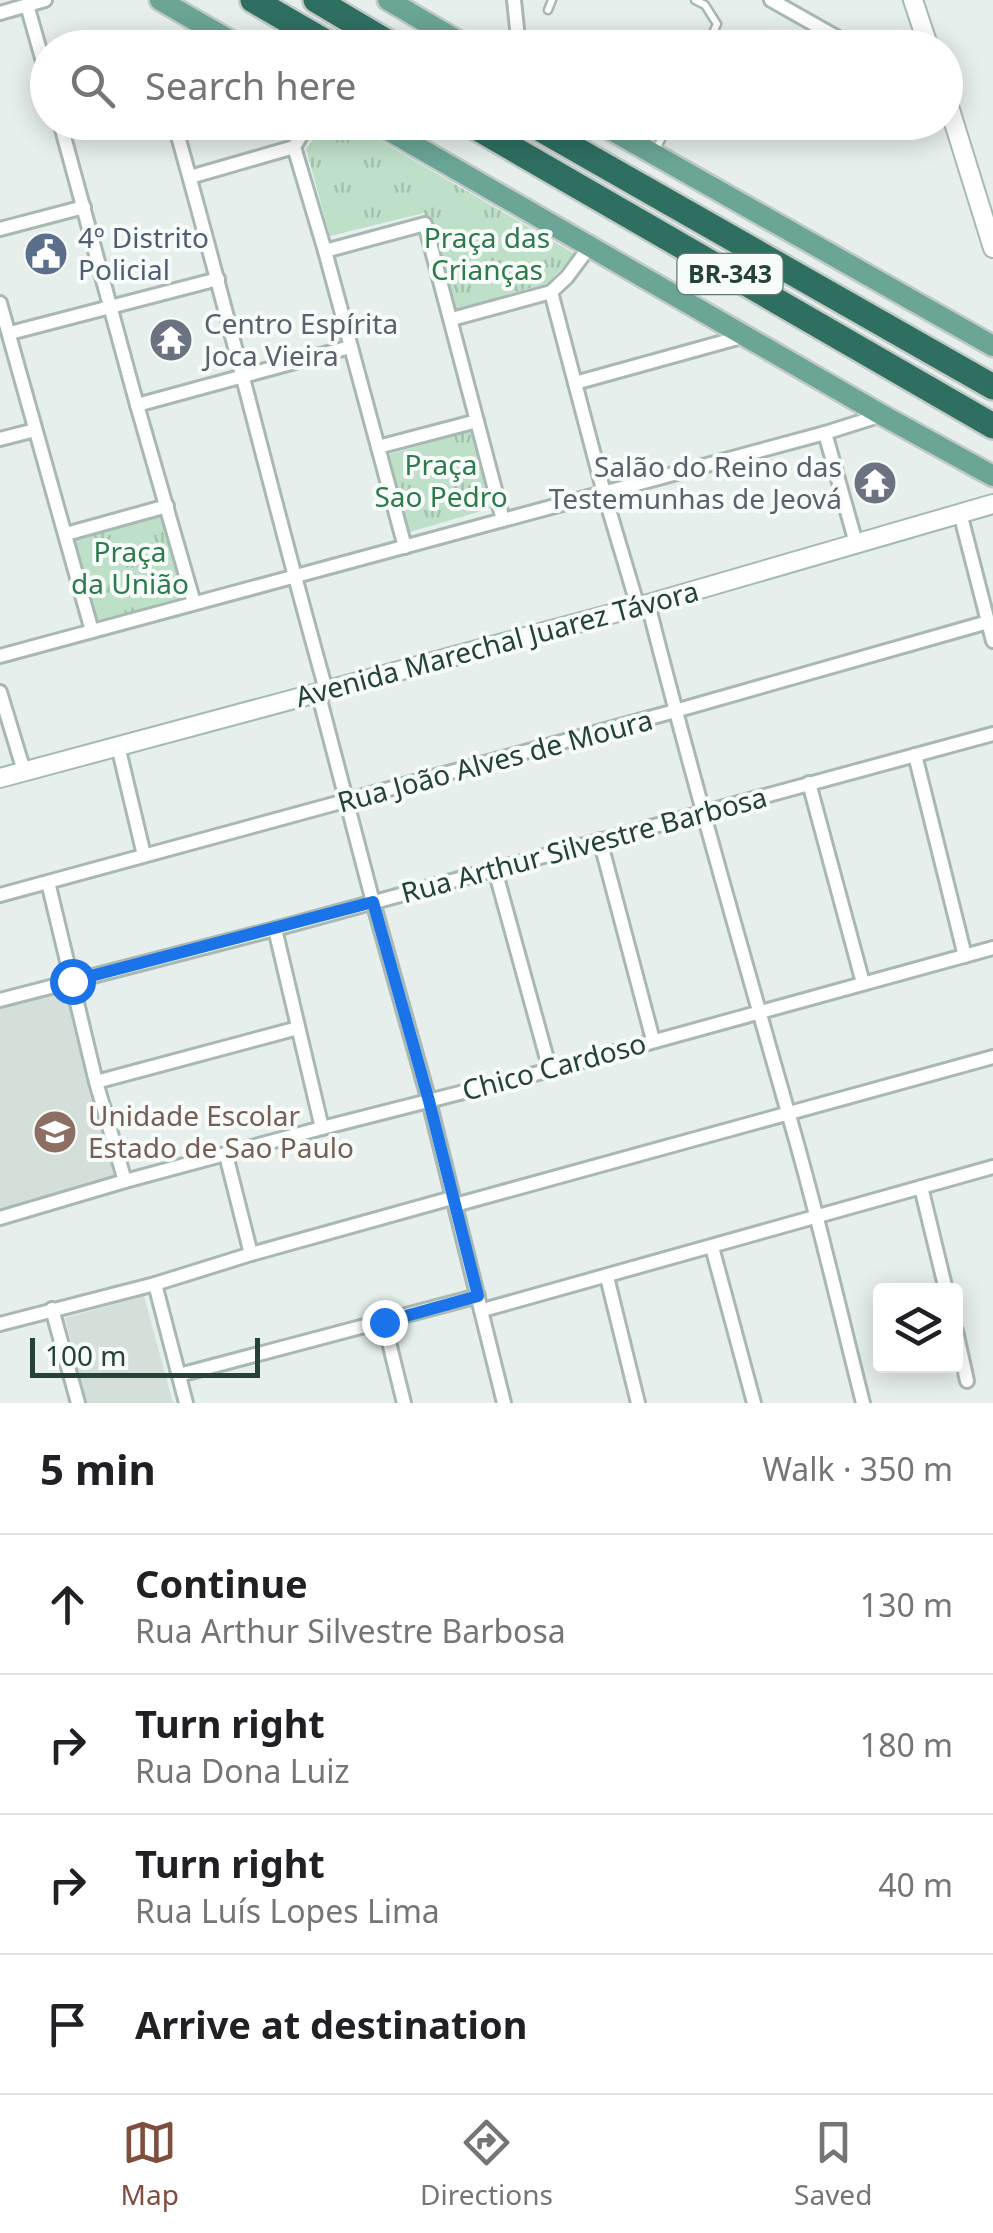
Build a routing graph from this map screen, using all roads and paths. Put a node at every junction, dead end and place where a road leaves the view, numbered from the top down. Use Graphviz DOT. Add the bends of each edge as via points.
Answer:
graph roads {
  1 [pos="45,0"];
  2 [pos="160,0"];
  3 [pos="253,0"];
  4 [pos="316,0"];
  5 [pos="388,0"];
  6 [pos="514,0"];
  7 [pos="552,0"];
  8 [pos="695,0"];
  9 [pos="772,0"];
  10 [pos="913,0"];
  11 [pos="28,5"];
  12 [pos="548,10"];
  13 [pos="0,13"];
  14 [pos="35,30"];
  15 [pos="212,30"];
  16 [pos="305,30"];
  17 [pos="367,30"];
  18 [pos="439,30"];
  19 [pos="517,30"];
  20 [pos="715,30"];
  21 [pos="824,30"];
  22 [pos="923,30"];
  23 [pos="65,140"];
  24 [pos="179,140"];
  25 [pos="298,140"];
  26 [pos="405,140"];
  27 [pos="497,140"];
  28 [pos="560,140"];
  29 [pos="627,140"];
  30 [pos="661,140"];
  31 [pos="960,140"];
  32 [pos="294,147"];
  33 [pos="653,156"];
  34 [pos="190,177"];
  35 [pos="84,207"];
  36 [pos="0,228"];
  37 [pos="992,240"];
  38 [pos="590,246"];
  39 [pos="325,250"];
  40 [pos="218,279"];
  41 [pos="551,292"];
  42 [pos="0,303"];
  43 [pos="110,306"];
  44 [pos="452,319"];
  45 [pos="10,332"];
  46 [pos="745,336"];
  47 [pos="993,346"];
  48 [pos="350,347"];
  49 [pos="242,377"];
  50 [pos="576,383"];
  51 [pos="993,387"];
  52 [pos="137,406"];
  53 [pos="882,415"];
  54 [pos="477,421"];
  55 [pos="993,426"];
  56 [pos="35,430"];
  57 [pos="825,434"];
  58 [pos="0,439"];
  59 [pos="378,447"];
  60 [pos="993,476"];
  61 [pos="604,494"];
  62 [pos="993,503"];
  63 [pos="167,506"];
  64 [pos="960,513"];
  65 [pos="503,520"];
  66 [pos="66,534"];
  67 [pos="856,543"];
  68 [pos="406,547"];
  69 [pos="294,578"];
  70 [pos="194,603"];
  71 [pos="643,605"];
  72 [pos="988,622"];
  73 [pos="92,632"];
  74 [pos="993,641"];
  75 [pos="0,656"];
  76 [pos="322,691"];
  77 [pos="0,692"];
  78 [pos="675,712"];
  79 [pos="993,734"];
  80 [pos="118,746"];
  81 [pos="916,755"];
  82 [pos="24,771"];
  83 [pos="0,778"];
  84 [pos="809,784"];
  85 [pos="347,801"];
  86 [pos="704,813"];
  87 [pos="600,840"];
  88 [pos="144,855"];
  89 [pos="495,870"];
  90 [pos="48,882"];
  91 [pos="0,895"];
  92 [pos="373,902"];
  93 [pos="275,929"];
  94 [pos="993,948"];
  95 [pos="965,956"];
  96 [pos="72,981"];
  97 [pos="863,982"];
  98 [pos="0,1000"];
  99 [pos="758,1012"];
  100 [pos="298,1028"];
  101 [pos="653,1040"];
  102 [pos="993,1057"];
  103 [pos="550,1070"];
  104 [pos="96,1082"];
  105 [pos="429,1101"];
  106 [pos="788,1112"];
  107 [pos="322,1128"];
  108 [pos="226,1155"];
  109 [pos="993,1168"];
  110 [pos="126,1181"];
  111 [pos="921,1187"];
  112 [pos="454,1202"];
  113 [pos="815,1217"];
  114 [pos="0,1218"];
  115 [pos="712,1247"];
  116 [pos="251,1254"];
  117 [pos="608,1277"];
  118 [pos="944,1283"];
  119 [pos="154,1284"];
  120 [pos="480,1303"];
  121 [pos="52,1309"];
  122 [pos="384,1322"];
  123 [pos="0,1324"];
  124 [pos="963,1363"];
  125 [pos="178,1375"];
  126 [pos="967,1381"];
  127 [pos="78,1403"];
  128 [pos="186,1403"];
  129 [pos="404,1403"];
  130 [pos="504,1403"];
  131 [pos="638,1403"];
  132 [pos="754,1403"];
  133 [pos="863,1403"];
  1 -- 11 [label="street"];
  2 -- 15 [label="main road"];
  3 -- 16 [label="highway"];
  4 -- 17 [label="highway"];
  5 -- 18 [label="main road"];
  6 -- 19 [label="street"];
  7 -- 12 [label="lane"];
  8 -- 20 [label="lane" via="718,24"];
  9 -- 21 [label="street"];
  10 -- 22 [label="street"];
  11 -- 13 [label="street"];
  11 -- 14 [label="street"];
  23 -- 35 [label="street"];
  24 -- 34 [label="street"];
  25 -- 32 [label="street"];
  26 -- 38 [label="main road"];
  27 -- 55 [label="highway, BR-343"];
  28 -- 51 [label="highway, BR-343"];
  29 -- 33 [label="main road"];
  30 -- 33 [label="lane"];
  31 -- 37 [label="street"];
  32 -- 34 [label="street"];
  32 -- 39 [label="street"];
  33 -- 47 [label="main road"];
  34 -- 40 [label="street"];
  35 -- 36 [label="street"];
  35 -- 43 [label="street"];
  38 -- 41 [label="street"];
  38 -- 46 [label="main road"];
  39 -- 44 [label="street" via="425,224"];
  39 -- 48 [label="street"];
  40 -- 43 [label="street"];
  40 -- 49 [label="street"];
  41 -- 44 [label="street"];
  41 -- 50 [label="street"];
  42 -- 45 [label="street"];
  43 -- 45 [label="street"];
  43 -- 52 [label="street"];
  44 -- 54 [label="street"];
  45 -- 56 [label="street"];
  46 -- 50 [label="street"];
  46 -- 53 [label="main road"];
  48 -- 49 [label="street"];
  48 -- 59 [label="street"];
  49 -- 52 [label="street"];
  49 -- 69 [label="street"];
  50 -- 61 [label="street"];
  52 -- 63 [label="street"];
  53 -- 57 [label="street"];
  53 -- 60 [label="main road"];
  54 -- 59 [label="street"];
  54 -- 65 [label="street"];
  56 -- 58 [label="street"];
  56 -- 66 [label="street"];
  57 -- 61 [label="street"];
  57 -- 67 [label="street"];
  59 -- 68 [label="street"];
  61 -- 65 [label="street"];
  61 -- 71 [label="street"];
  62 -- 64 [label="street, Avenida Marechal Juarez Távora"];
  63 -- 66 [label="street"];
  63 -- 70 [label="street"];
  64 -- 67 [label="street, Avenida Marechal Juarez Távora"];
  64 -- 72 [label="street"];
  65 -- 68 [label="street"];
  66 -- 73 [label="street"];
  67 -- 71 [label="street, Avenida Marechal Juarez Távora"];
  68 -- 69 [label="street"];
  69 -- 70 [label="street"];
  69 -- 76 [label="street"];
  70 -- 73 [label="street"];
  71 -- 76 [label="street, Avenida Marechal Juarez Távora"];
  71 -- 78 [label="street"];
  72 -- 74 [label="street"];
  72 -- 78 [label="street, Rua João Alves de Moura"];
  73 -- 75 [label="street"];
  76 -- 80 [label="street, Avenida Marechal Juarez Távora"];
  76 -- 85 [label="street"];
  77 -- 82 [label="street"];
  78 -- 85 [label="street, Rua João Alves de Moura"];
  78 -- 86 [label="street"];
  79 -- 81 [label="street, Rua Arthur Silvestre Barbosa"];
  80 -- 82 [label="street, Avenida Marechal Juarez Távora"];
  80 -- 88 [label="street"];
  81 -- 84 [label="street, Rua Arthur Silvestre Barbosa"];
  81 -- 95 [label="street"];
  82 -- 83 [label="street, Avenida Marechal Juarez Távora"];
  84 -- 86 [label="street, Rua Arthur Silvestre Barbosa"];
  84 -- 97 [label="street"];
  85 -- 88 [label="street, Rua João Alves de Moura"];
  85 -- 92 [label="street"];
  86 -- 87 [label="street, Rua Arthur Silvestre Barbosa"];
  86 -- 99 [label="street"];
  87 -- 89 [label="street, Rua Arthur Silvestre Barbosa"];
  87 -- 101 [label="street"];
  88 -- 90 [label="street, Rua João Alves de Moura"];
  89 -- 92 [label="street, Rua Arthur Silvestre Barbosa"];
  89 -- 103 [label="street"];
  90 -- 91 [label="street, Rua João Alves de Moura"];
  90 -- 96 [label="street"];
  92 -- 93 [label="street, Rua Arthur Silvestre Barbosa"];
  92 -- 105 [label="street"];
  93 -- 96 [label="street, Rua Arthur Silvestre Barbosa"];
  93 -- 100 [label="street"];
  94 -- 95 [label="street, Chico Cardoso"];
  95 -- 97 [label="street, Chico Cardoso"];
  96 -- 98 [label="street, Rua Arthur Silvestre Barbosa"];
  96 -- 104 [label="street"];
  97 -- 99 [label="street, Chico Cardoso"];
  99 -- 101 [label="street, Chico Cardoso"];
  99 -- 106 [label="street"];
  100 -- 104 [label="street"];
  100 -- 107 [label="street"];
  101 -- 103 [label="street, Chico Cardoso"];
  102 -- 106 [label="street"];
  103 -- 105 [label="street, Chico Cardoso"];
  104 -- 110 [label="street"];
  105 -- 107 [label="street, Chico Cardoso"];
  105 -- 112 [label="street"];
  106 -- 112 [label="street"];
  106 -- 113 [label="street"];
  107 -- 108 [label="street, Chico Cardoso"];
  108 -- 110 [label="street, Chico Cardoso"];
  108 -- 116 [label="street"];
  109 -- 111 [label="street"];
  110 -- 114 [label="street, Chico Cardoso"];
  111 -- 113 [label="street"];
  111 -- 118 [label="street"];
  112 -- 116 [label="street"];
  112 -- 120 [label="street"];
  113 -- 115 [label="street"];
  113 -- 133 [label="street"];
  115 -- 117 [label="street"];
  115 -- 132 [label="street"];
  116 -- 119 [label="street"];
  117 -- 120 [label="street"];
  117 -- 131 [label="street"];
  119 -- 121 [label="street"];
  119 -- 125 [label="street"];
  120 -- 122 [label="street"];
  120 -- 130 [label="street"];
  121 -- 123 [label="street"];
  121 -- 127 [label="street"];
  122 -- 125 [label="street"];
  122 -- 129 [label="street"];
  124 -- 126 [label="street"];
  125 -- 128 [label="street"];
}
